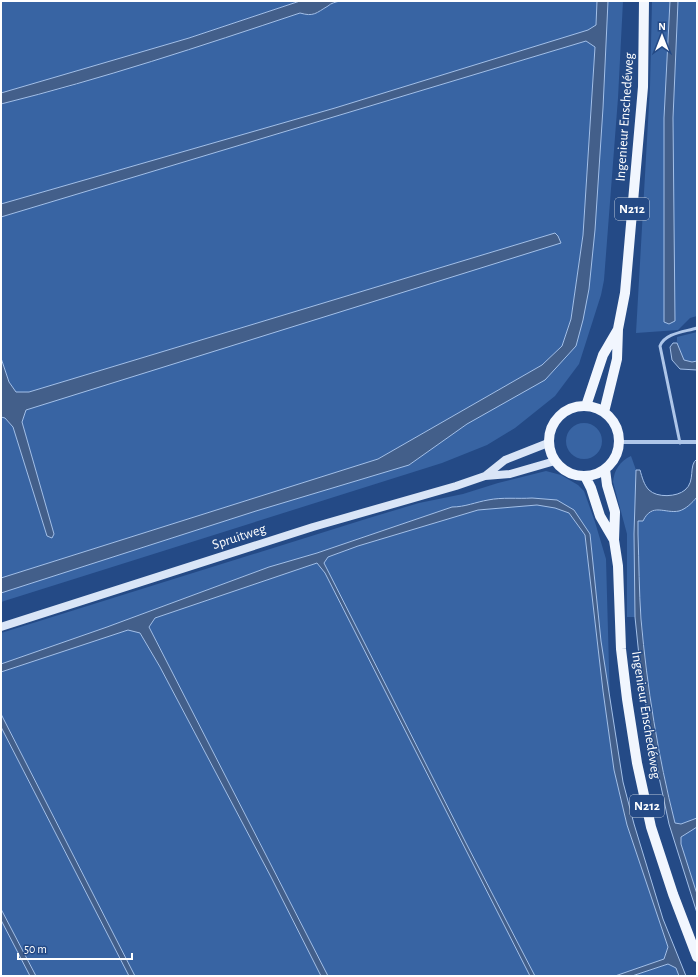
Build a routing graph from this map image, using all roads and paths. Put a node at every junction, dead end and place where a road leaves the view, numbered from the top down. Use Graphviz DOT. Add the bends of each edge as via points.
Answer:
graph roads {
  1 [pos="644,1"];
  2 [pos="697,328"];
  3 [pos="618,329"];
  4 [pos="586,406"];
  5 [pos="604,412"];
  6 [pos="619,442"];
  7 [pos="697,442"];
  8 [pos="548,443"];
  9 [pos="680,443"];
  10 [pos="555,461"];
  11 [pos="605,469"];
  12 [pos="485,476"];
  13 [pos="585,476"];
  14 [pos="614,540"];
  15 [pos="1,627"];
  16 [pos="697,958"];
  1 -- 3 [label="main road, Ingenieur Enschedéweg / N212" via="643,87 625,293"];
  2 -- 9 [label="lane" via="668,336 660,346"];
  3 -- 4 [label="main road, Ingenieur Enschedéweg / N212" via="603,355"];
  3 -- 5 [label="main road, Ingenieur Enschedéweg / N212" via="617,359"];
  4 -- 5 [label="main road"];
  4 -- 8 [label="main road" via="575,407 558,417 552,425"];
  5 -- 6 [label="main road" via="618,432"];
  6 -- 9 [label="street"];
  6 -- 11 [label="main road" via="614,458"];
  7 -- 9 [label="street"];
  8 -- 10 [label="main road"];
  8 -- 12 [label="main road, Spruitweg" via="505,460"];
  10 -- 12 [label="main road, Spruitweg" via="510,474"];
  10 -- 13 [label="main road" via="572,474"];
  11 -- 13 [label="main road"];
  11 -- 14 [label="main road, Ingenieur Enschedéweg / N212" via="615,512"];
  12 -- 15 [label="main road, Spruitweg" via="313,527"];
  13 -- 14 [label="main road, Ingenieur Enschedéweg / N212" via="600,516"];
  14 -- 16 [label="main road, Ingenieur Enschedéweg / N212" via="618,566 621,649 637,763 651,827"];
}
